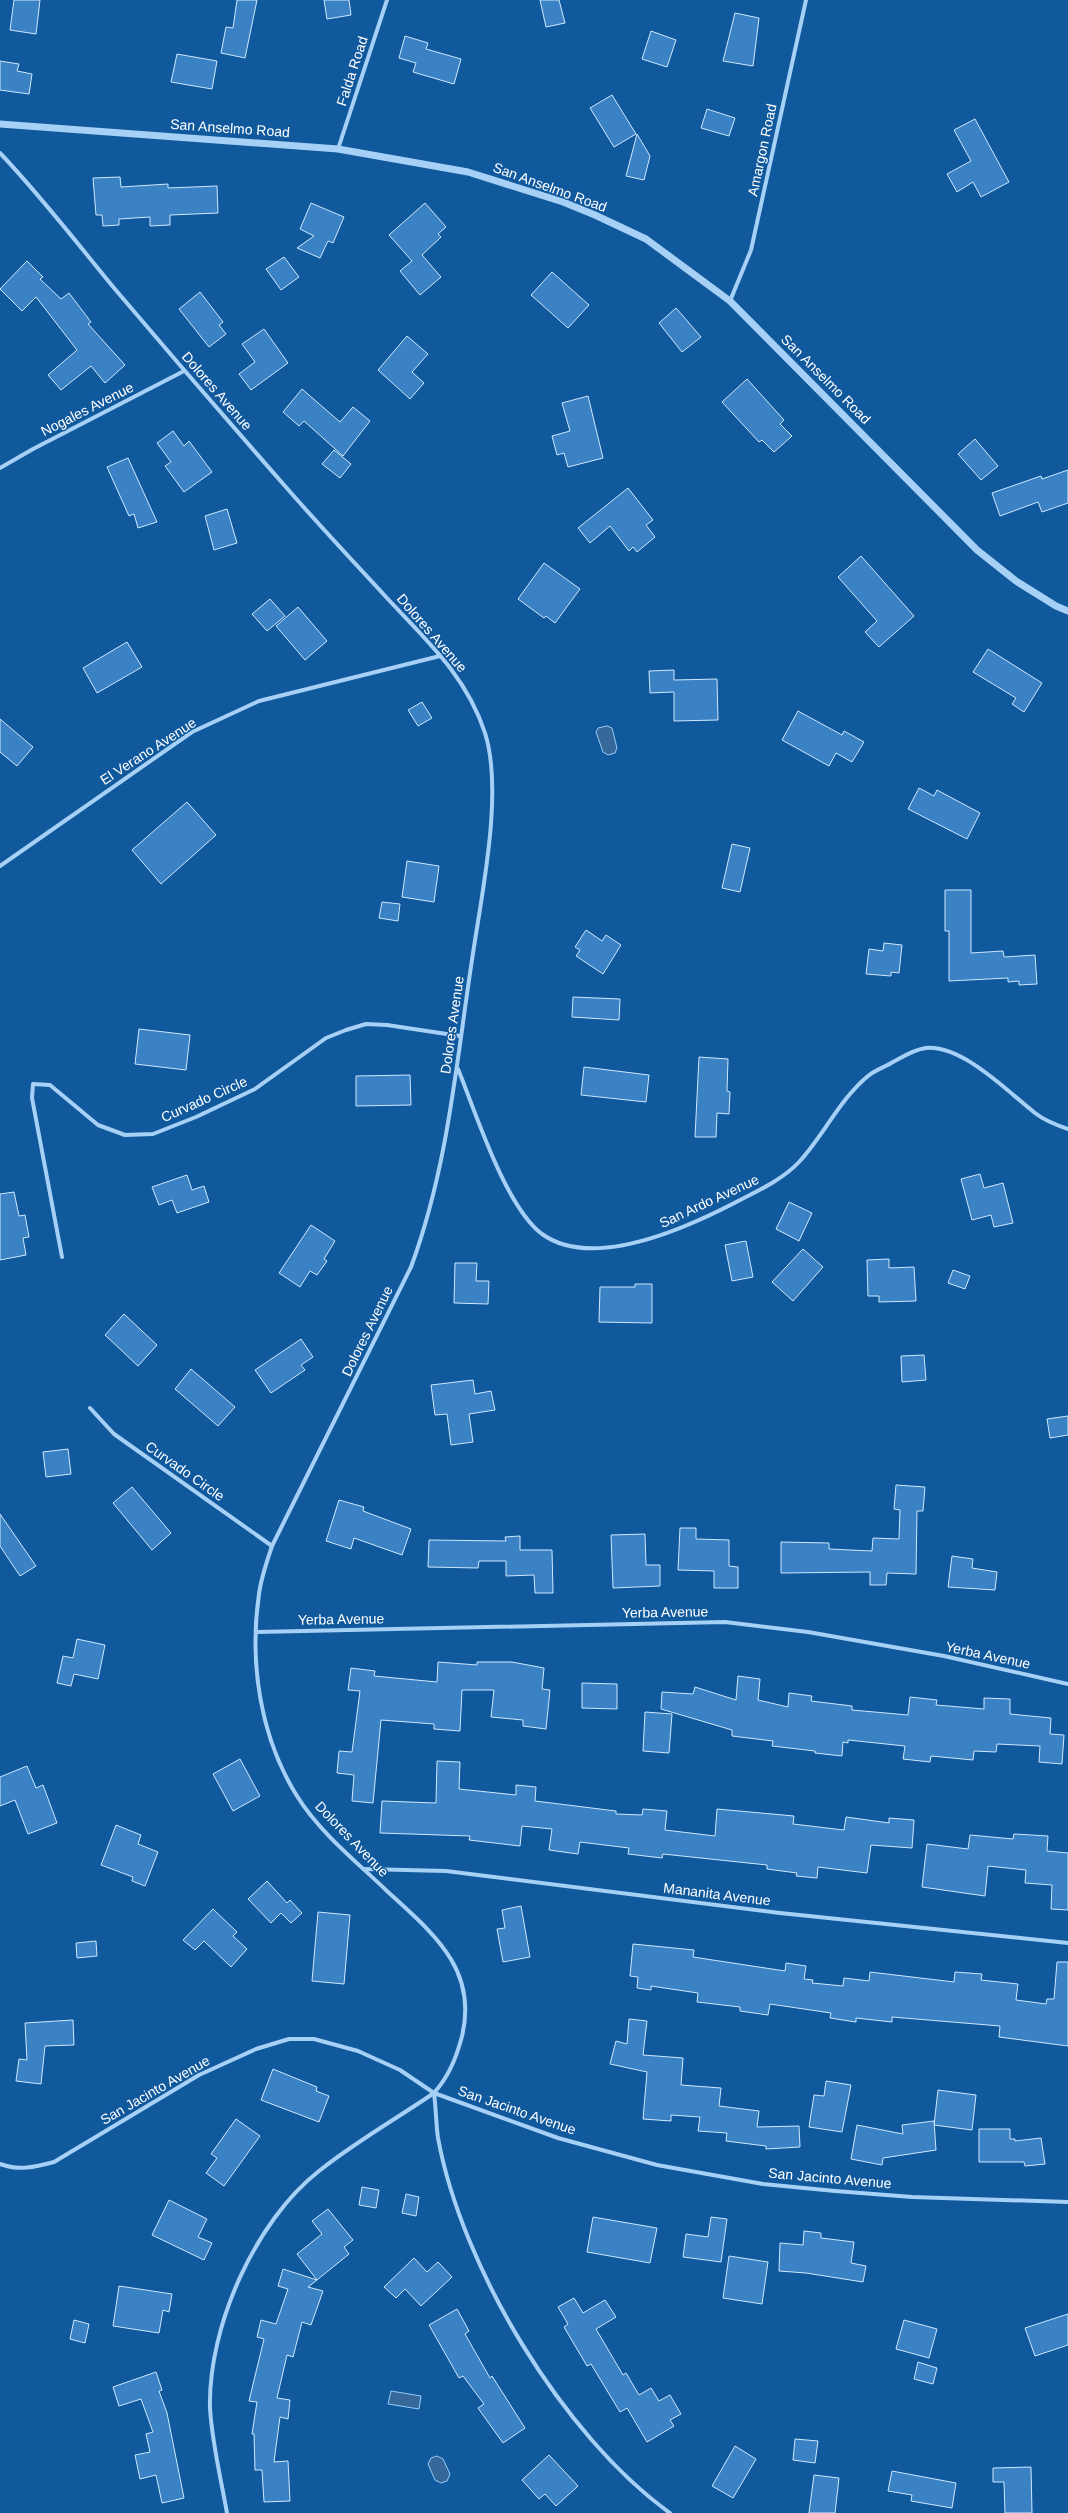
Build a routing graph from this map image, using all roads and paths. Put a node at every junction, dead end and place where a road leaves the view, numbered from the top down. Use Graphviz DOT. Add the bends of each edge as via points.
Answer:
graph roads {
  1 [pos="387,0"];
  2 [pos="806,0"];
  3 [pos="0,124"];
  4 [pos="338,149"];
  5 [pos="0,153"];
  6 [pos="730,301"];
  7 [pos="184,371"];
  8 [pos="0,468"];
  9 [pos="1068,611"];
  10 [pos="440,656"];
  11 [pos="0,866"];
  12 [pos="460,1036"];
  13 [pos="458,1069"];
  14 [pos="1068,1129"];
  15 [pos="62,1257"];
  16 [pos="90,1408"];
  17 [pos="272,1546"];
  18 [pos="257,1632"];
  19 [pos="1068,1684"];
  20 [pos="364,1869"];
  21 [pos="1068,1943"];
  22 [pos="434,2093"];
  23 [pos="0,2164"];
  24 [pos="1068,2202"];
  25 [pos="227,2513"];
  26 [pos="670,2513"];
  1 -- 4 [label="street, Falda Road"];
  2 -- 6 [label="street, Amargon Road" via="751,250"];
  3 -- 4 [label="street, San Anselmo Road"];
  4 -- 6 [label="street, San Anselmo Road" via="468,172 563,202 646,239"];
  5 -- 7 [label="street, Dolores Avenue"];
  6 -- 9 [label="street, San Anselmo Road" via="977,550 1016,581"];
  7 -- 8 [label="street, Nogales Avenue"];
  7 -- 10 [label="street, Dolores Avenue" via="319,525"];
  10 -- 11 [label="street, El Verano Avenue" via="259,701 192,732"];
  10 -- 12 [label="street, Dolores Avenue" via="452,669 474,704 486,737 491,762 488,852"];
  12 -- 13 [label="street, Dolores Avenue"];
  12 -- 15 [label="street, Curvado Circle" via="387,1025 366,1024 346,1030 326,1038 255,1089 153,1134 125,1135 98,1125 50,1086 33,1084 32,1098"];
  13 -- 14 [label="street, San Ardo Avenue" via="516,1205 542,1234 560,1243 578,1247 620,1246 649,1240 710,1216 772,1183 798,1163 843,1103 870,1075 905,1055 924,1048 938,1049 980,1068 1035,1113"];
  13 -- 17 [label="street, Dolores Avenue" via="439,1179 426,1227 411,1267"];
  16 -- 17 [label="street, Curvado Circle" via="114,1434"];
  17 -- 18 [label="street, Dolores Avenue" via="259,1594"];
  18 -- 19 [label="street, Yerba Avenue" via="725,1622 808,1632 944,1656"];
  18 -- 20 [label="street, Dolores Avenue" via="257,1669 262,1708 281,1766 311,1815"];
  20 -- 21 [label="street, Mananita Avenue" via="446,1871 780,1913"];
  20 -- 22 [label="street, Dolores Avenue" via="435,1935 461,1981 466,2001 463,2033 447,2078"];
  22 -- 23 [label="street, San Jacinto Avenue" via="400,2070 358,2051 314,2039 289,2040 256,2049 199,2074 54,2162 29,2168 11,2168"];
  22 -- 24 [label="street, San Jacinto Avenue" via="558,2138 657,2164 763,2184 912,2197"];
  22 -- 25 [label="street, Dolores Avenue" via="318,2171 280,2210 254,2249 222,2326 212,2377 210,2408"];
  22 -- 26 [label="street" via="438,2138 454,2196 501,2307 532,2359 567,2409 611,2460"];
}
